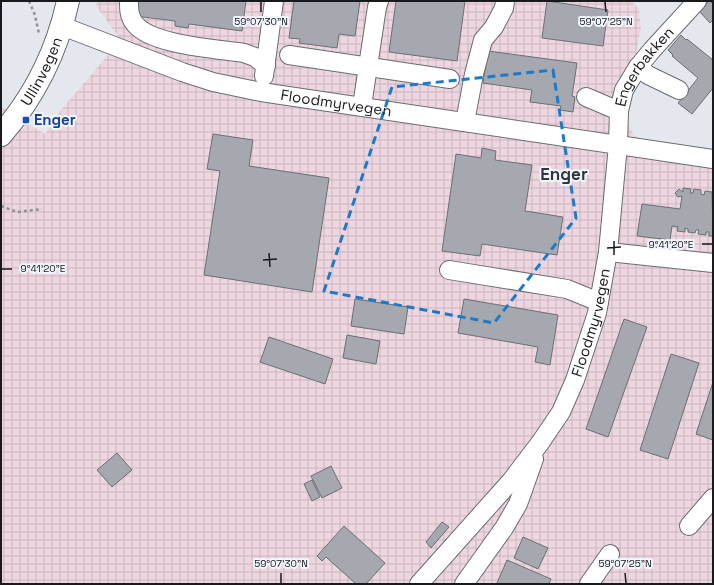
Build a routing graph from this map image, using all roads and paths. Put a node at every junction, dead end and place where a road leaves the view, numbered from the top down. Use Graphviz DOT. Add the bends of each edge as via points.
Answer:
graph roads {
  1 [pos="29,1"];
  2 [pos="68,1"];
  3 [pos="129,1"];
  4 [pos="274,1"];
  5 [pos="379,1"];
  6 [pos="505,1"];
  7 [pos="697,1"];
  8 [pos="62,26"];
  9 [pos="40,38"];
  10 [pos="290,55"];
  11 [pos="266,66"];
  12 [pos="368,66"];
  13 [pos="638,67"];
  14 [pos="450,79"];
  15 [pos="679,90"];
  16 [pos="262,92"];
  17 [pos="586,97"];
  18 [pos="362,106"];
  19 [pos="619,111"];
  20 [pos="465,122"];
  21 [pos="1,135"];
  22 [pos="618,145"];
  23 [pos="713,159"];
  24 [pos="1,206"];
  25 [pos="42,209"];
  26 [pos="608,252"];
  27 [pos="713,263"];
  28 [pos="449,270"];
  29 [pos="599,302"];
  30 [pos="540,443"];
  31 [pos="713,498"];
  32 [pos="689,526"];
  33 [pos="610,554"];
  34 [pos="419,584"];
  35 [pos="464,584"];
  36 [pos="589,584"];
  1 -- 9 [label="path"];
  2 -- 8 [label="main road, Ullinvegen"];
  3 -- 11 [label="street" via="130,16 146,33 165,41 244,52"];
  4 -- 11 [label="street"];
  5 -- 12 [label="street"];
  6 -- 20 [label="street" via="494,26 483,40"];
  7 -- 13 [label="street, Engerbakken"];
  8 -- 16 [label="street, Floodmyrvegen" via="182,72 213,82"];
  8 -- 21 [label="main road, Ullinvegen" via="32,94"];
  10 -- 12 [label="street"];
  11 -- 16 [label="street"];
  12 -- 14 [label="street"];
  12 -- 18 [label="street"];
  13 -- 15 [label="street" via="648,75"];
  13 -- 19 [label="street, Engerbakken" via="624,90"];
  16 -- 18 [label="street, Floodmyrvegen"];
  17 -- 19 [label="street"];
  18 -- 20 [label="street, Floodmyrvegen"];
  19 -- 22 [label="street, Engerbakken"];
  20 -- 22 [label="street, Floodmyrvegen"];
  22 -- 23 [label="street, Floodmyrvegen"];
  22 -- 26 [label="street, Floodmyrvegen"];
  24 -- 25 [label="path" via="17,212"];
  26 -- 27 [label="street"];
  26 -- 29 [label="street, Floodmyrvegen"];
  28 -- 29 [label="street" via="567,289"];
  29 -- 30 [label="street, Floodmyrvegen" via="575,380 561,412"];
  30 -- 34 [label="street, Floodmyrvegen" via="511,481"];
  30 -- 35 [label="street" via="518,504"];
  31 -- 32 [label="street"];
  33 -- 36 [label="street"];
}
